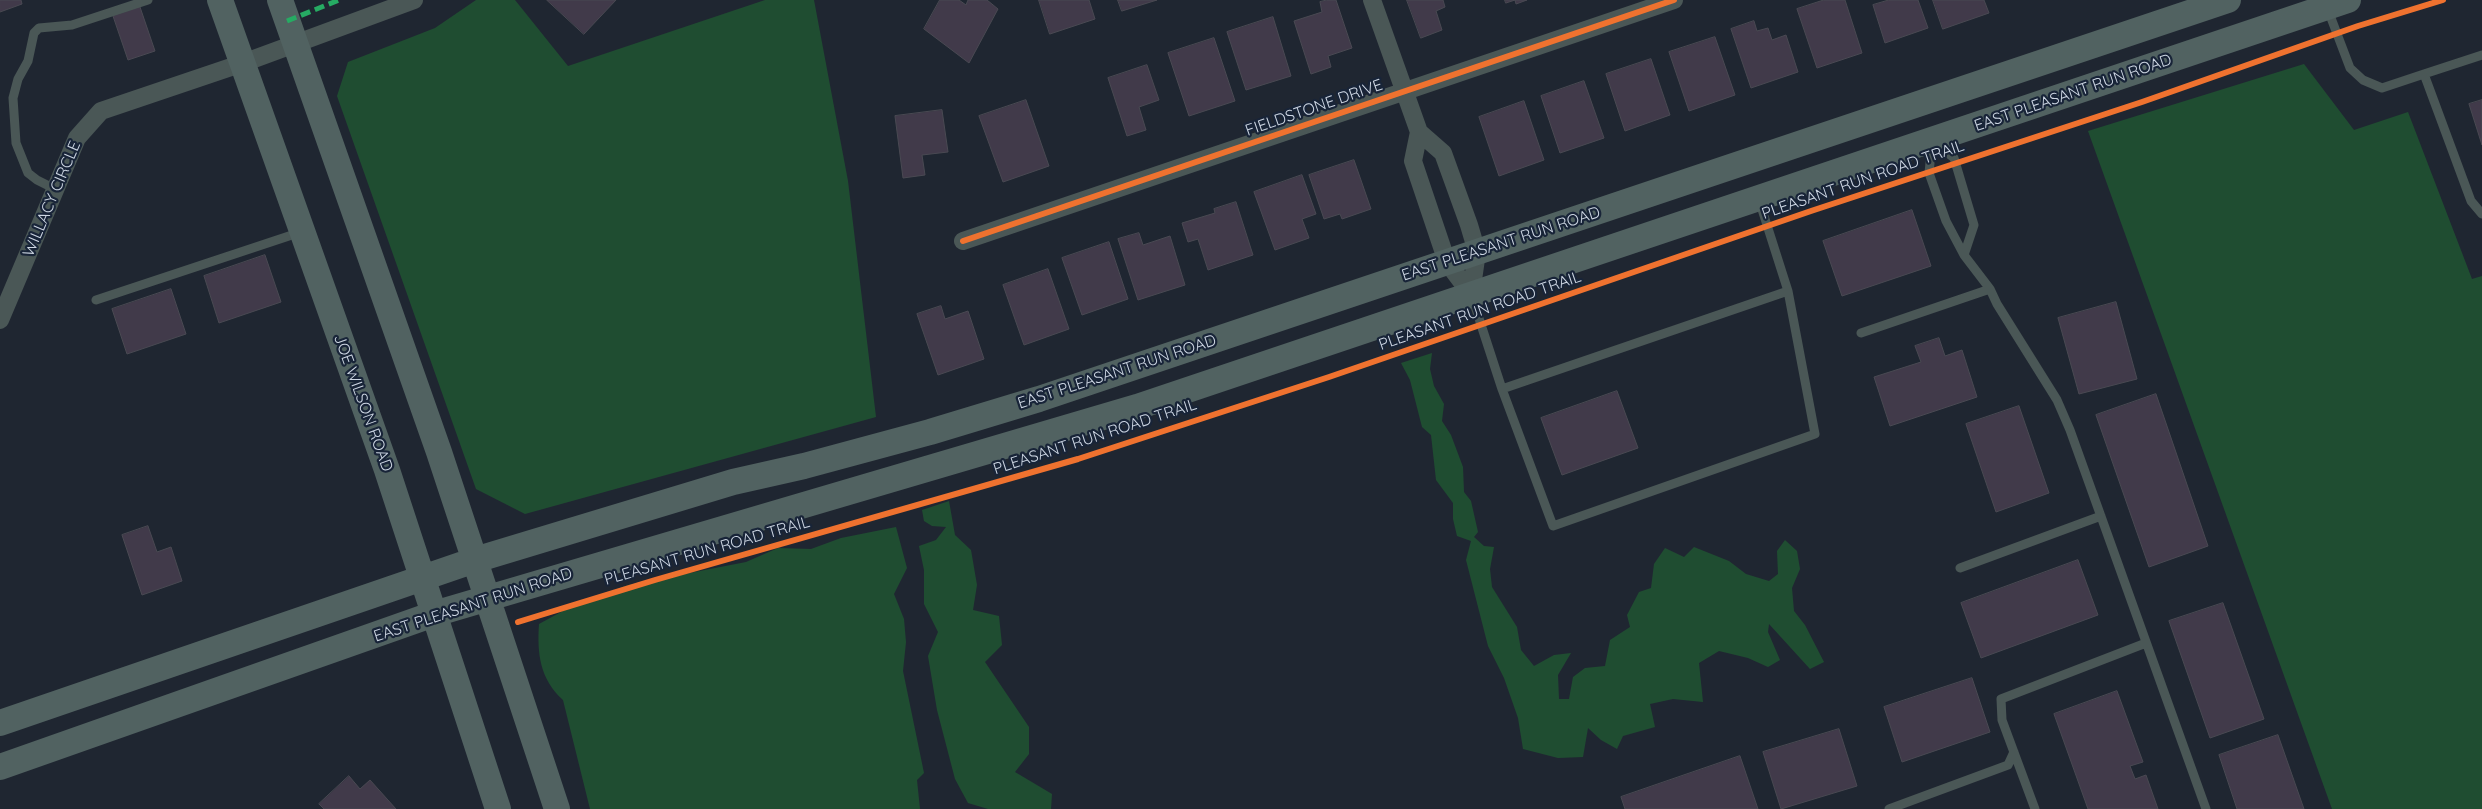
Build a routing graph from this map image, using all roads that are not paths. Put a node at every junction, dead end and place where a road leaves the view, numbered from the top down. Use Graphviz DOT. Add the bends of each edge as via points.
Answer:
graph roads {
  1 [pos="148,0"];
  2 [pos="220,0"];
  3 [pos="280,0"];
  4 [pos="414,0"];
  5 [pos="1372,0"];
  6 [pos="1674,0"];
  7 [pos="2228,0"];
  8 [pos="2333,2"];
  9 [pos="296,44"];
  10 [pos="2482,55"];
  11 [pos="243,63"];
  12 [pos="2424,74"];
  13 [pos="1404,92"];
  14 [pos="1918,104"];
  15 [pos="1419,132"];
  16 [pos="1932,141"];
  17 [pos="55,189"];
  18 [pos="1758,199"];
  19 [pos="2482,214"];
  20 [pos="302,232"];
  21 [pos="963,241"];
  22 [pos="1477,252"];
  23 [pos="1964,255"];
  24 [pos="1447,262"];
  25 [pos="1990,289"];
  26 [pos="1788,291"];
  27 [pos="1471,294"];
  28 [pos="96,300"];
  29 [pos="0,320"];
  30 [pos="1861,333"];
  31 [pos="1502,389"];
  32 [pos="2101,516"];
  33 [pos="475,560"];
  34 [pos="1960,568"];
  35 [pos="422,578"];
  36 [pos="487,598"];
  37 [pos="434,614"];
  38 [pos="2146,643"];
  39 [pos="0,723"];
  40 [pos="2014,752"];
  41 [pos="0,767"];
  42 [pos="498,809"];
  43 [pos="557,809"];
  44 [pos="1889,809"];
  45 [pos="2035,809"];
  46 [pos="2206,809"];
  1 -- 17 [label="lane" via="72,25 38,28 34,33 28,61 13,98 16,144 28,173"];
  2 -- 11 [label="main road, JOE WILSON ROAD"];
  3 -- 9 [label="main road"];
  4 -- 9 [label="street, WILLACY CIRCLE"];
  5 -- 13 [label="street"];
  6 -- 13 [label="street, FIELDSTONE DRIVE"];
  7 -- 14 [label="main road, EAST PLEASANT RUN ROAD"];
  8 -- 12 [label="lane" via="2350,68 2362,80 2382,88"];
  8 -- 16 [label="main road, EAST PLEASANT RUN ROAD"];
  9 -- 11 [label="street, WILLACY CIRCLE"];
  9 -- 33 [label="main road"];
  10 -- 12 [label="lane"];
  11 -- 17 [label="street, WILLACY CIRCLE" via="101,111 76,138"];
  11 -- 20 [label="main road, JOE WILSON ROAD"];
  12 -- 19 [label="lane" via="2470,202"];
  13 -- 15 [label="street"];
  13 -- 21 [label="street, FIELDSTONE DRIVE"];
  14 -- 16 [label="main road"];
  14 -- 22 [label="main road, EAST PLEASANT RUN ROAD"];
  15 -- 22 [label="street" via="1443,153"];
  15 -- 24 [label="street" via="1413,161"];
  16 -- 18 [label="main road, EAST PLEASANT RUN ROAD"];
  16 -- 23 [label="lane" via="1929,172 1946,221"];
  16 -- 23 [label="lane" via="1954,158 1974,225"];
  17 -- 29 [label="street, WILLACY CIRCLE"];
  18 -- 26 [label="lane"];
  18 -- 27 [label="main road, EAST PLEASANT RUN ROAD"];
  20 -- 28 [label="lane"];
  20 -- 35 [label="main road, JOE WILSON ROAD"];
  22 -- 24 [label="main road, EAST PLEASANT RUN ROAD"];
  22 -- 27 [label="street"];
  23 -- 25 [label="lane"];
  24 -- 27 [label="street"];
  24 -- 33 [label="main road, EAST PLEASANT RUN ROAD" via="939,430 733,482"];
  25 -- 30 [label="lane"];
  25 -- 32 [label="lane" via="1996,304 2057,400"];
  26 -- 31 [label="lane"];
  26 -- 31 [label="lane" via="1816,434 1553,526"];
  27 -- 31 [label="lane"];
  27 -- 36 [label="main road, EAST PLEASANT RUN ROAD" via="1137,407"];
  32 -- 34 [label="lane"];
  32 -- 38 [label="lane"];
  33 -- 35 [label="main road, EAST PLEASANT RUN ROAD"];
  33 -- 36 [label="main road"];
  35 -- 37 [label="main road, JOE WILSON ROAD"];
  35 -- 39 [label="main road, EAST PLEASANT RUN ROAD"];
  36 -- 37 [label="main road, EAST PLEASANT RUN ROAD"];
  36 -- 43 [label="main road"];
  37 -- 41 [label="main road, EAST PLEASANT RUN ROAD"];
  37 -- 42 [label="main road, JOE WILSON ROAD"];
  38 -- 40 [label="lane" via="2001,699 2002,720"];
  38 -- 46 [label="lane"];
  40 -- 44 [label="lane" via="2008,765"];
  40 -- 45 [label="lane"];
}
